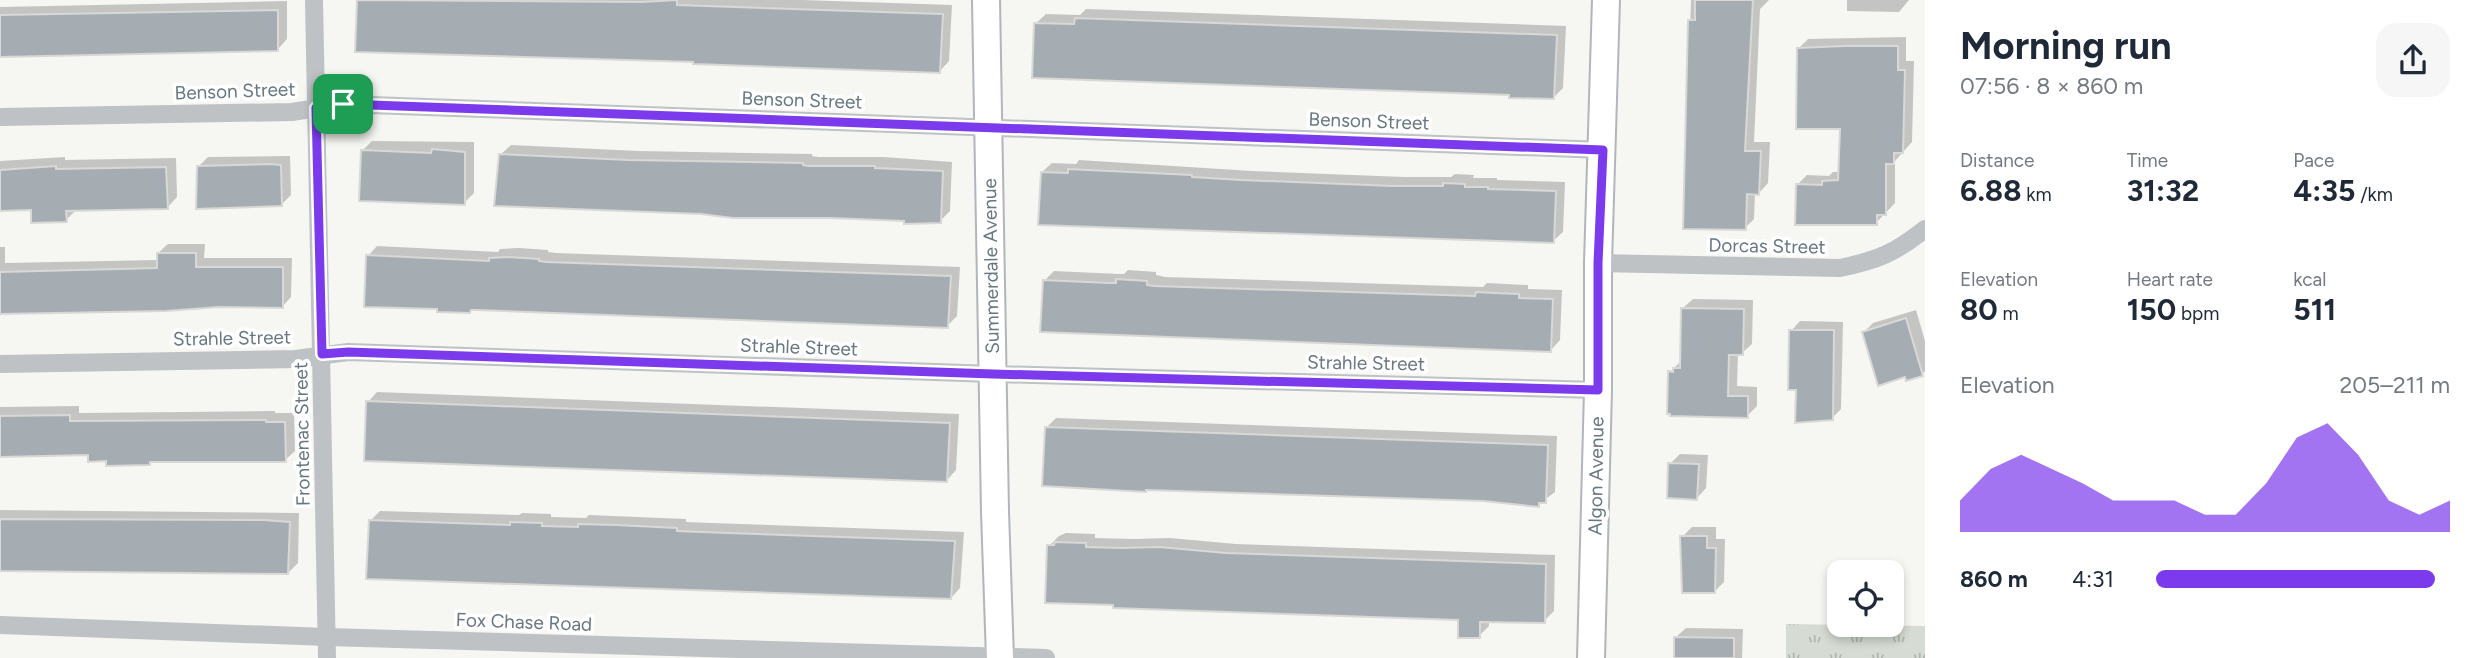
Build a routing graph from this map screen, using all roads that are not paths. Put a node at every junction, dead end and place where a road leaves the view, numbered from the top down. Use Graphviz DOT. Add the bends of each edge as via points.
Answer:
graph roads {
  1 [pos="314,0"];
  2 [pos="986,0"];
  3 [pos="1606,0"];
  4 [pos="316,108"];
  5 [pos="0,117"];
  6 [pos="989,127"];
  7 [pos="1603,150"];
  8 [pos="1925,229"];
  9 [pos="1598,263"];
  10 [pos="322,354"];
  11 [pos="0,364"];
  12 [pos="993,374"];
  13 [pos="1598,390"];
  14 [pos="0,625"];
  15 [pos="327,637"];
  16 [pos="1000,657"];
  17 [pos="327,658"];
  18 [pos="1046,658"];
  19 [pos="1591,658"];
  1 -- 4 [label="street, Frontenac Street"];
  2 -- 6 [label="street, Summerdale Avenue"];
  3 -- 7 [label="street, Algon Avenue"];
  4 -- 5 [label="street, Benson Street"];
  4 -- 6 [label="street, Benson Street" via="343,104"];
  4 -- 10 [label="street, Frontenac Street"];
  6 -- 7 [label="street, Benson Street"];
  6 -- 12 [label="street, Summerdale Avenue"];
  7 -- 9 [label="street, Algon Avenue"];
  8 -- 9 [label="street, Dorcas Street" via="1900,249 1840,268"];
  9 -- 13 [label="street, Algon Avenue"];
  10 -- 11 [label="street, Strahle Street" via="296,359"];
  10 -- 12 [label="street, Strahle Street"];
  10 -- 15 [label="street, Frontenac Street"];
  12 -- 13 [label="street, Strahle Street"];
  12 -- 16 [label="street, Summerdale Avenue"];
  13 -- 19 [label="street, Algon Avenue"];
  14 -- 15 [label="street, Fox Chase Road"];
  15 -- 16 [label="street, Fox Chase Road"];
  15 -- 17 [label="street, Frontenac Street"];
  16 -- 18 [label="street, Fox Chase Road"];
}
